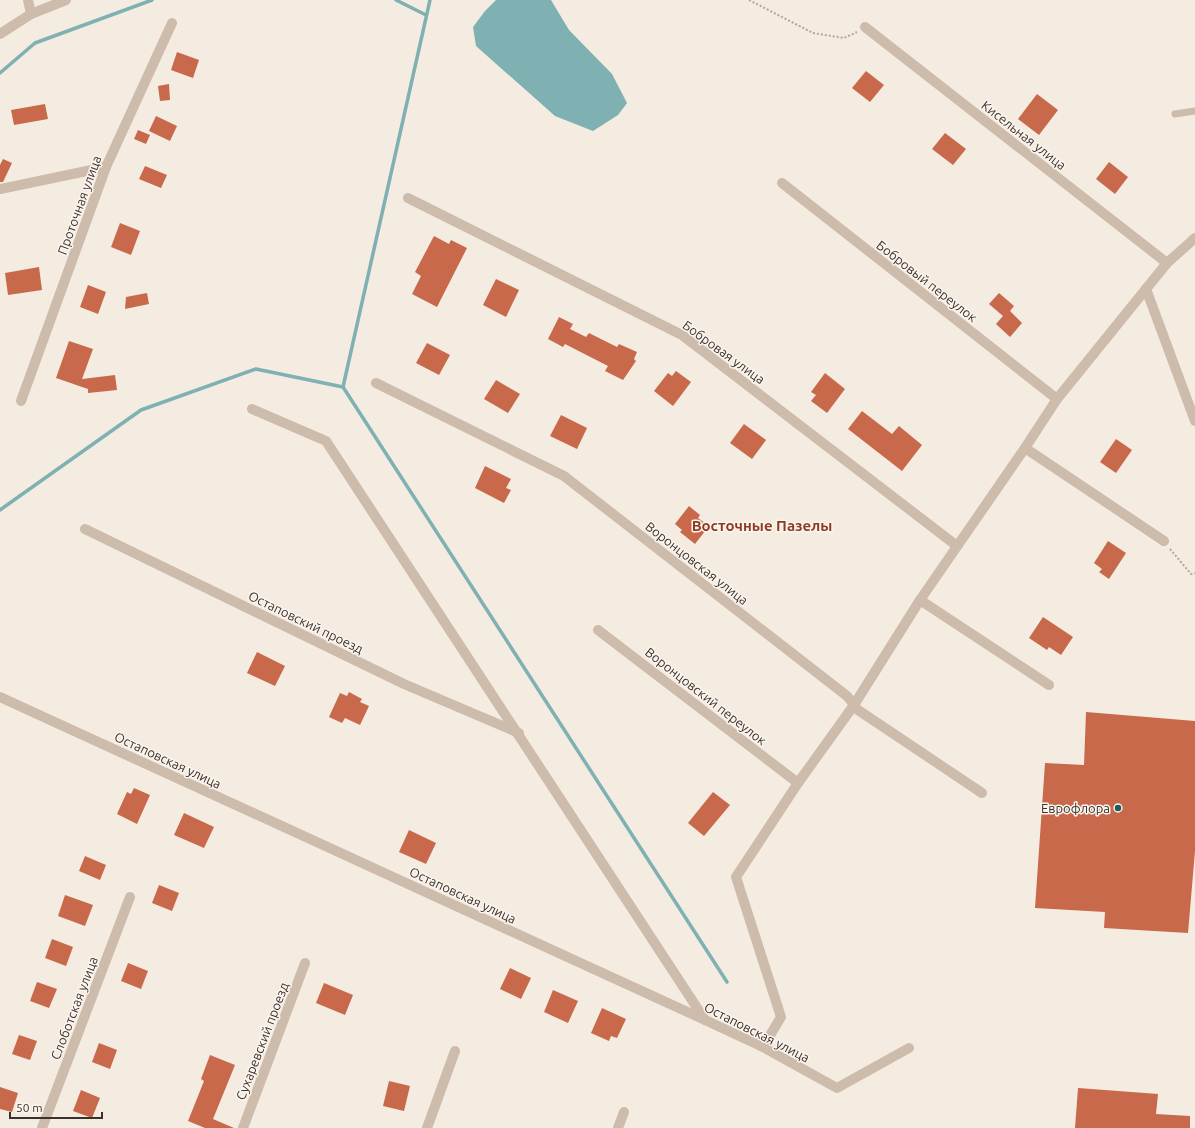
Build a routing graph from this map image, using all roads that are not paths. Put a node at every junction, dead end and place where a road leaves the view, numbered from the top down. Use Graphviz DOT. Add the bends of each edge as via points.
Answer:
graph roads {
  1 [pos="28,0"];
  2 [pos="66,0"];
  3 [pos="31,14"];
  4 [pos="172,24"];
  5 [pos="865,27"];
  6 [pos="0,34"];
  7 [pos="1195,110"];
  8 [pos="1175,114"];
  9 [pos="106,167"];
  10 [pos="782,183"];
  11 [pos="0,190"];
  12 [pos="408,198"];
  13 [pos="1195,238"];
  14 [pos="1167,263"];
  15 [pos="1146,289"];
  16 [pos="376,383"];
  17 [pos="1057,399"];
  18 [pos="21,401"];
  19 [pos="252,409"];
  20 [pos="1195,421"];
  21 [pos="1025,448"];
  22 [pos="85,529"];
  23 [pos="1164,541"];
  24 [pos="957,546"];
  25 [pos="920,600"];
  26 [pos="598,630"];
  27 [pos="1049,685"];
  28 [pos="0,697"];
  29 [pos="854,705"];
  30 [pos="519,733"];
  31 [pos="798,784"];
  32 [pos="982,793"];
  33 [pos="130,897"];
  34 [pos="305,963"];
  35 [pos="705,1020"];
  36 [pos="763,1047"];
  37 [pos="909,1048"];
  38 [pos="455,1051"];
  39 [pos="624,1112"];
  40 [pos="42,1128"];
  41 [pos="243,1128"];
  42 [pos="427,1128"];
  43 [pos="618,1128"];
  1 -- 3 [label="street"];
  2 -- 3 [label="street"];
  3 -- 6 [label="street"];
  4 -- 9 [label="street, Проточная улица"];
  5 -- 14 [label="street, Кисельная улица"];
  7 -- 8 [label="lane"];
  9 -- 11 [label="street"];
  9 -- 18 [label="street, Проточная улица"];
  10 -- 17 [label="street, Бобровый переулок"];
  12 -- 24 [label="street, Бобровая улица" via="682,335"];
  13 -- 14 [label="street"];
  14 -- 15 [label="street"];
  15 -- 17 [label="street"];
  15 -- 20 [label="street"];
  16 -- 29 [label="street, Воронцовская улица" via="564,476 847,696"];
  17 -- 21 [label="street"];
  19 -- 30 [label="street" via="326,441"];
  21 -- 23 [label="street"];
  21 -- 24 [label="street"];
  22 -- 30 [label="street, Остаповский проезд" via="404,684"];
  24 -- 25 [label="street"];
  25 -- 27 [label="street"];
  25 -- 29 [label="street"];
  26 -- 31 [label="street, Воронцовский переулок"];
  28 -- 35 [label="street, Остаповская улица"];
  29 -- 31 [label="street"];
  29 -- 32 [label="street, Воронцовская улица"];
  30 -- 35 [label="street"];
  31 -- 36 [label="street" via="736,877 781,1017"];
  33 -- 40 [label="street, Слоботская улица"];
  34 -- 41 [label="street, Сухаревский проезд"];
  35 -- 36 [label="street, Остаповская улица"];
  36 -- 37 [label="street, Остаповская улица" via="837,1088"];
  38 -- 42 [label="street"];
  39 -- 43 [label="street"];
}
